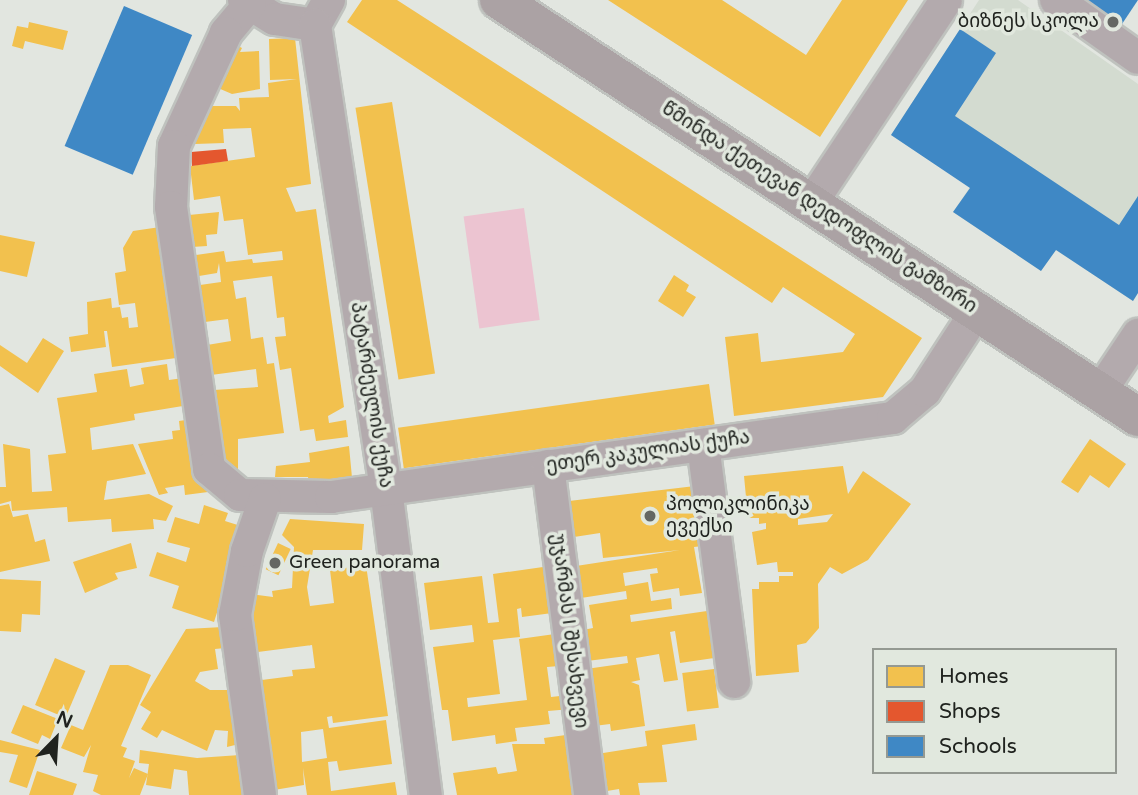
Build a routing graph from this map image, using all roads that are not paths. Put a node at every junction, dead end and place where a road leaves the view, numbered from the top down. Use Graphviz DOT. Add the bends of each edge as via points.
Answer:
graph roads {
  1 [pos="499,0"];
  2 [pos="946,0"];
  3 [pos="1056,0"];
  4 [pos="247,2"];
  5 [pos="322,13"];
  6 [pos="1138,58"];
  7 [pos="812,202"];
  8 [pos="977,311"];
  9 [pos="1138,335"];
  10 [pos="1101,392"];
  11 [pos="1138,417"];
  12 [pos="703,445"];
  13 [pos="548,466"];
  14 [pos="386,489"];
  15 [pos="265,499"];
  16 [pos="734,682"];
  17 [pos="260,795"];
  18 [pos="426,795"];
  19 [pos="590,795"];
  1 -- 7 [label="main road, წმინდა ქეთევან დედოფლის გამზირი"];
  2 -- 7 [label="street"];
  3 -- 6 [label="street"];
  4 -- 5 [label="street" via="275,19"];
  4 -- 15 [label="street" via="226,33 174,146 171,207 209,468 240,495"];
  5 -- 14 [label="street, პატარძეულის ქუჩა"];
  7 -- 8 [label="main road, წმინდა ქეთევან დედოფლის გამზირი"];
  8 -- 10 [label="main road, წმინდა ქეთევან დედოფლის გამზირი"];
  8 -- 12 [label="street, ეთერ კაკულიას ქუჩა" via="925,391 894,418"];
  9 -- 10 [label="street"];
  10 -- 11 [label="main road, წმინდა ქეთევან დედოფლის გამზირი"];
  12 -- 13 [label="street, ეთერ კაკულიას ქუჩა"];
  12 -- 16 [label="street"];
  13 -- 14 [label="street, ეთერ კაკულიას ქუჩა"];
  13 -- 19 [label="street, უჯარმას I შესახვევი"];
  14 -- 15 [label="street, ეთერ კაკულიას ქუჩა"];
  14 -- 18 [label="street, პატარძეულის ქუჩა"];
  15 -- 17 [label="street" via="247,551 235,615"];
}
